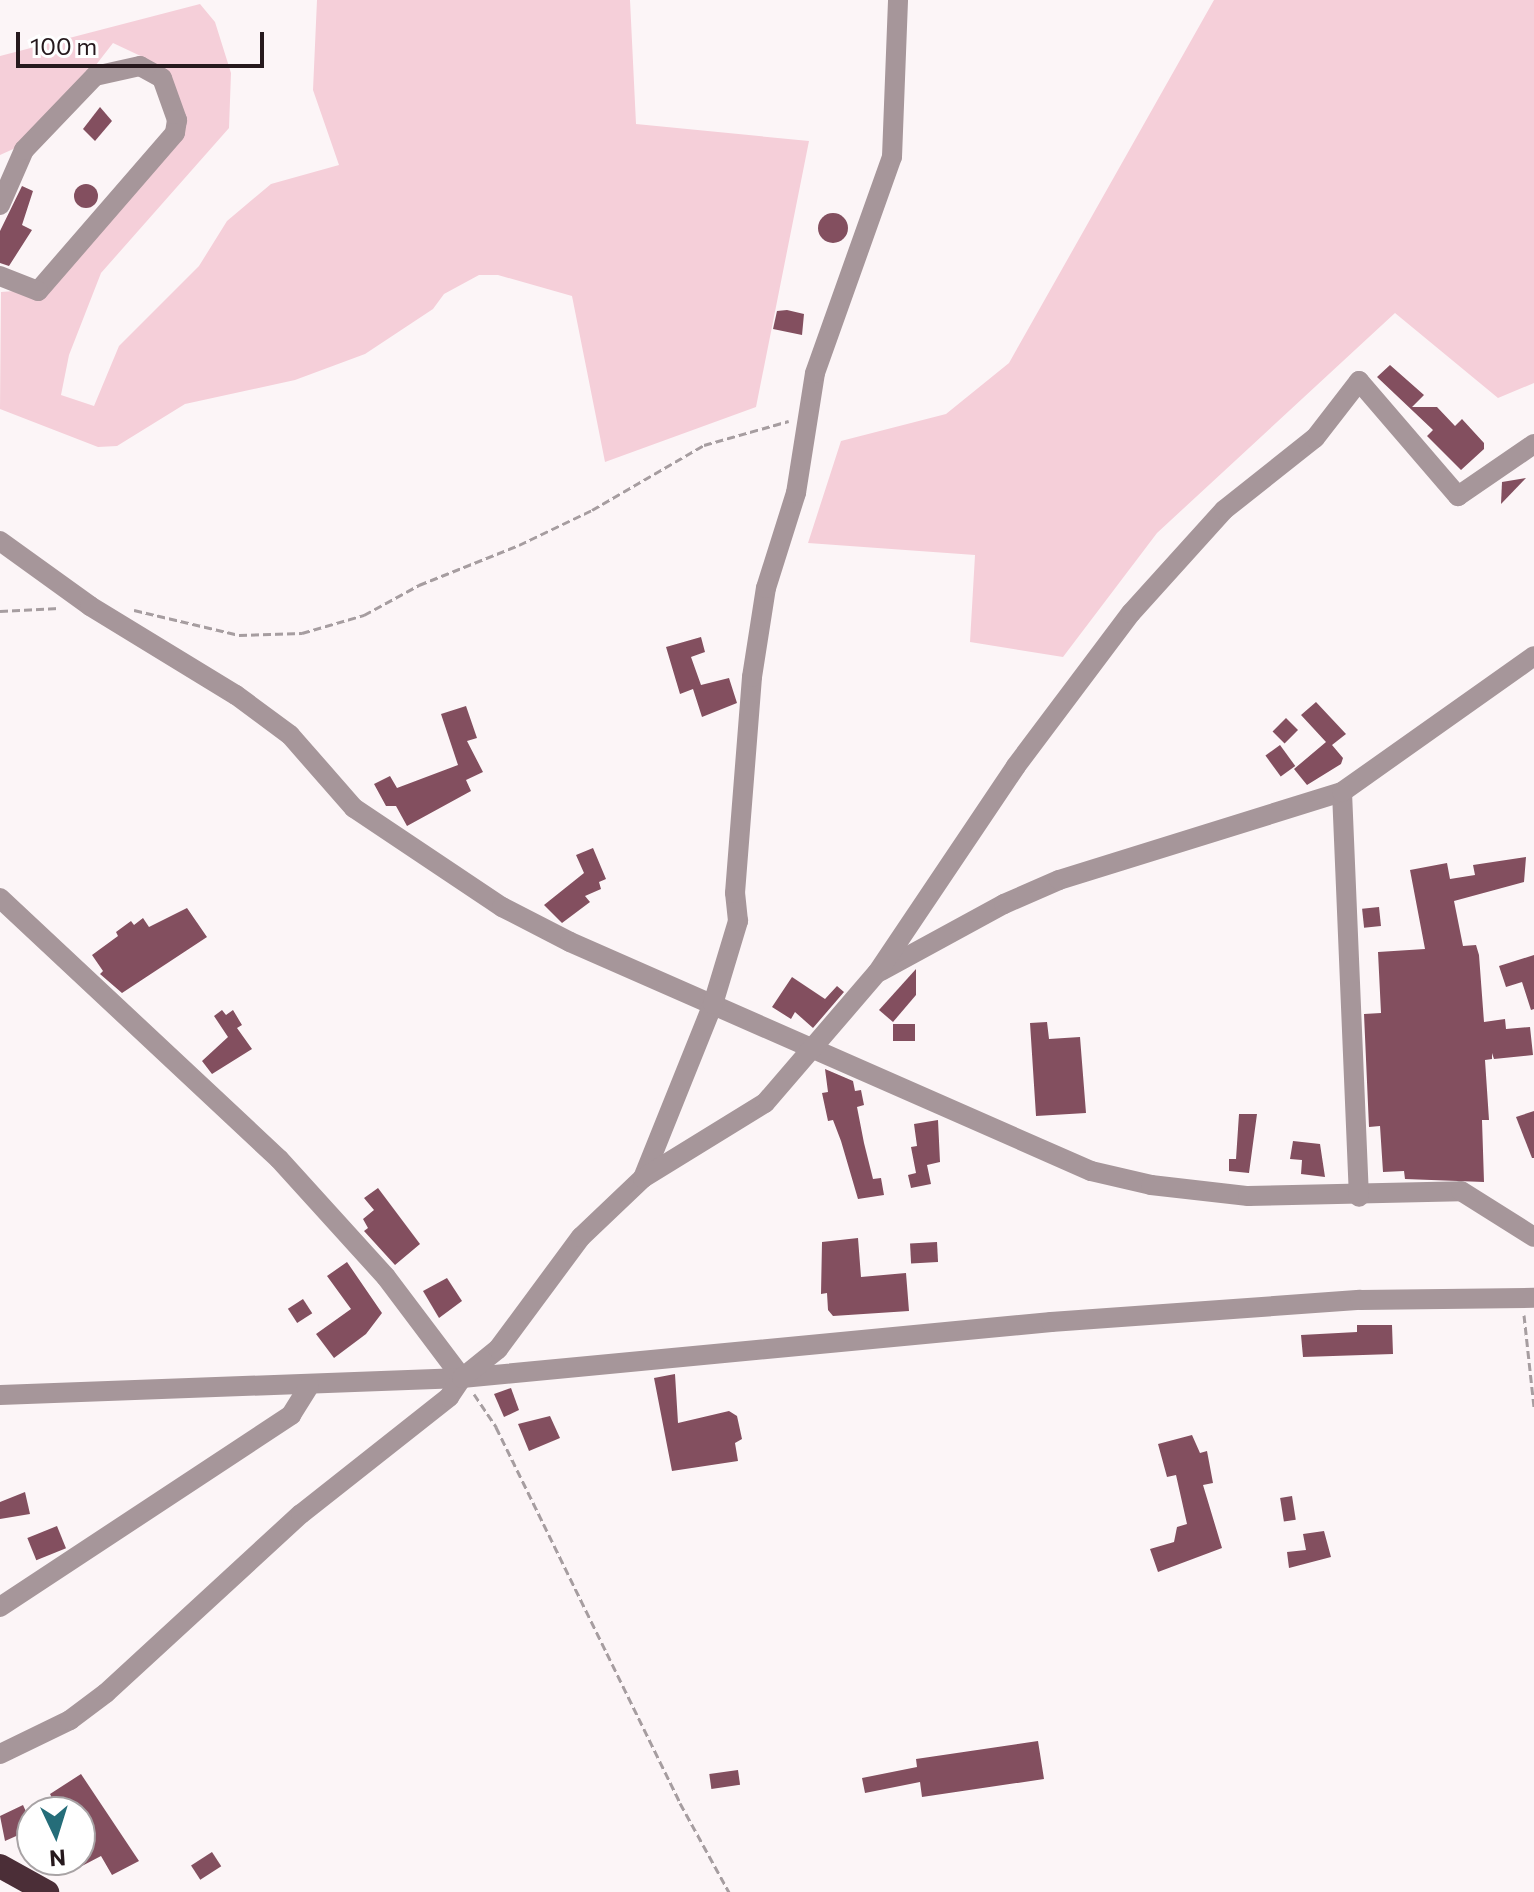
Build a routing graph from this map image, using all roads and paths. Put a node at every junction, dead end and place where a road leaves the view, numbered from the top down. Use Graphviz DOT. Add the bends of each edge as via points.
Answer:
graph roads {
  1 [pos="898,0"];
  2 [pos="0,205"];
  3 [pos="0,276"];
  4 [pos="804,417"];
  5 [pos="1534,444"];
  6 [pos="0,541"];
  7 [pos="90,606"];
  8 [pos="133,610"];
  9 [pos="0,611"];
  10 [pos="1534,656"];
  11 [pos="1342,792"];
  12 [pos="0,898"];
  13 [pos="877,973"];
  14 [pos="713,1004"];
  15 [pos="816,1050"];
  16 [pos="643,1178"];
  17 [pos="1359,1197"];
  18 [pos="1534,1237"];
  19 [pos="1528,1299"];
  20 [pos="462,1378"];
  21 [pos="309,1386"];
  22 [pos="0,1395"];
  23 [pos="1534,1407"];
  24 [pos="0,1607"];
  25 [pos="0,1754"];
  26 [pos="0,1866"];
  27 [pos="47,1892"];
  28 [pos="729,1892"];
  1 -- 4 [label="street" via="892,157"];
  2 -- 3 [label="street" via="24,150 95,76 140,66 162,78 177,120 175,133 38,291"];
  4 -- 8 [label="path" via="704,445 543,533 419,585 364,615 302,633 239,635"];
  4 -- 14 [label="street" via="796,493 761,619 735,893 738,921"];
  5 -- 13 [label="street" via="1458,496 1359,381 1315,438 1224,510 1131,613 1016,766"];
  6 -- 7 [label="street"];
  7 -- 9 [label="path"];
  7 -- 14 [label="street" via="236,695 290,735 354,808 502,907"];
  10 -- 11 [label="street"];
  11 -- 13 [label="street" via="1059,880"];
  11 -- 17 [label="street"];
  12 -- 20 [label="street" via="279,1159 386,1277"];
  13 -- 15 [label="street"];
  14 -- 15 [label="street"];
  14 -- 16 [label="street"];
  15 -- 16 [label="street" via="765,1103"];
  15 -- 17 [label="street" via="1091,1171 1212,1192"];
  16 -- 20 [label="street" via="581,1237 498,1349"];
  17 -- 18 [label="street" via="1461,1191"];
  19 -- 20 [label="street" via="1360,1300 1051,1322"];
  19 -- 23 [label="path"];
  20 -- 21 [label="street"];
  20 -- 25 [label="street" via="449,1397 301,1514 106,1693 70,1720"];
  20 -- 28 [label="path" via="496,1427"];
  21 -- 22 [label="street"];
  21 -- 24 [label="street" via="291,1415"];
  26 -- 27 [label="highway"];
}
